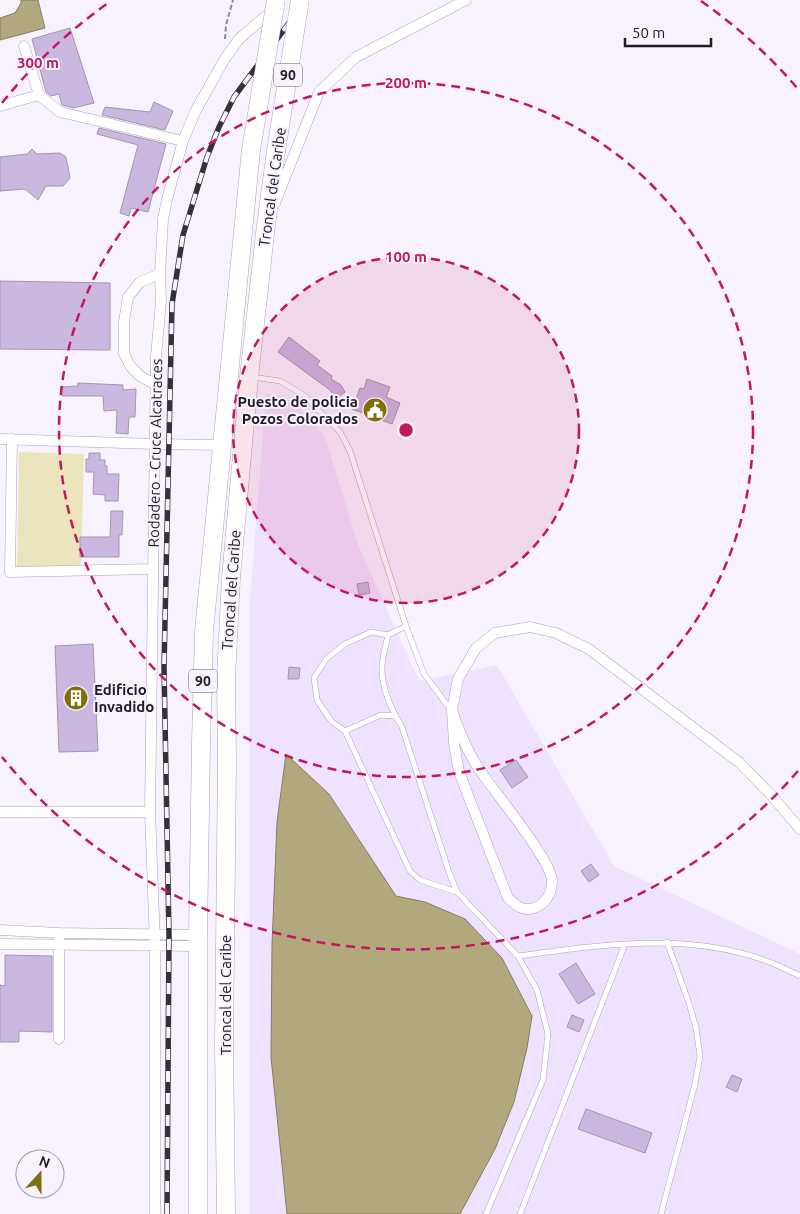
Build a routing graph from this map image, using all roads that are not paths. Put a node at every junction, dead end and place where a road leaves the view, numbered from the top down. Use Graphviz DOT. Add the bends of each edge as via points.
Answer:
graph roads {
  1 [pos="276,0"];
  2 [pos="284,0"];
  3 [pos="300,0"];
  4 [pos="466,0"];
  5 [pos="24,46"];
  6 [pos="40,95"];
  7 [pos="0,106"];
  8 [pos="183,141"];
  9 [pos="266,225"];
  10 [pos="160,274"];
  11 [pos="249,376"];
  12 [pos="156,385"];
  13 [pos="0,439"];
  14 [pos="12,439"];
  15 [pos="155,444"];
  16 [pos="222,445"];
  17 [pos="153,569"];
  18 [pos="406,626"];
  19 [pos="388,635"];
  20 [pos="452,710"];
  21 [pos="395,716"];
  22 [pos="345,731"];
  23 [pos="0,812"];
  24 [pos="150,812"];
  25 [pos="800,829"];
  26 [pos="457,892"];
  27 [pos="0,930"];
  28 [pos="59,933"];
  29 [pos="154,939"];
  30 [pos="198,940"];
  31 [pos="667,942"];
  32 [pos="0,944"];
  33 [pos="625,944"];
  34 [pos="59,945"];
  35 [pos="518,956"];
  36 [pos="800,976"];
  37 [pos="59,1040"];
  38 [pos="155,1214"];
  39 [pos="198,1214"];
  40 [pos="226,1214"];
  41 [pos="486,1214"];
  42 [pos="520,1214"];
  43 [pos="661,1214"];
  1 -- 16 [label="highway, Troncal del Caribe / 90, bridge" via="251,150"];
  2 -- 8 [label="street, Rodadero - Cruce Alcatraces" via="239,39 195,112"];
  3 -- 9 [label="highway, Troncal del Caribe / 90, bridge"];
  4 -- 9 [label="street" via="356,56 319,92"];
  5 -- 6 [label="street"];
  6 -- 7 [label="street"];
  6 -- 8 [label="street" via="60,112"];
  8 -- 10 [label="street, Rodadero - Cruce Alcatraces" via="167,199"];
  9 -- 11 [label="highway, Troncal del Caribe / 90"];
  10 -- 12 [label="street, Rodadero - Cruce Alcatraces"];
  10 -- 12 [label="street" via="140,282 128,297 124,322 124,354 130,367"];
  11 -- 18 [label="lane" via="280,381 305,396 340,432 350,451"];
  11 -- 40 [label="highway, Troncal del Caribe / 90" via="231,578 226,678"];
  12 -- 15 [label="street, Rodadero - Cruce Alcatraces"];
  13 -- 14 [label="street"];
  14 -- 15 [label="street"];
  14 -- 17 [label="street" via="10,572"];
  15 -- 16 [label="street"];
  15 -- 17 [label="street, Rodadero - Cruce Alcatraces"];
  16 -- 30 [label="highway, Troncal del Caribe / 90" via="204,630"];
  17 -- 24 [label="street, Rodadero - Cruce Alcatraces"];
  18 -- 19 [label="lane"];
  18 -- 20 [label="lane" via="424,674"];
  19 -- 21 [label="lane" via="382,670"];
  19 -- 22 [label="lane" via="371,632 345,644 326,660 314,678 317,700 332,722"];
  20 -- 20 [label="street" via="459,772 508,898 521,909 541,906 552,881 546,862 479,769 463,742"];
  20 -- 25 [label="street" via="458,679 476,648 495,633 530,627 556,633 589,649 740,763"];
  21 -- 22 [label="lane" via="381,715"];
  21 -- 26 [label="lane" via="402,727"];
  22 -- 26 [label="lane" via="410,871 420,880"];
  23 -- 24 [label="street"];
  24 -- 29 [label="street, Rodadero - Cruce Alcatraces"];
  26 -- 35 [label="lane"];
  27 -- 28 [label="street"];
  28 -- 29 [label="street"];
  28 -- 34 [label="street"];
  29 -- 30 [label="street"];
  29 -- 34 [label="street"];
  29 -- 38 [label="street, Rodadero - Cruce Alcatraces"];
  30 -- 39 [label="highway, Troncal del Caribe / 90"];
  31 -- 33 [label="lane"];
  31 -- 36 [label="lane" via="725,949 762,959"];
  31 -- 43 [label="lane" via="689,1003 700,1056"];
  32 -- 34 [label="street"];
  33 -- 35 [label="lane"];
  33 -- 42 [label="lane"];
  34 -- 37 [label="street"];
  35 -- 41 [label="lane" via="537,990 548,1034 543,1080"];
}
